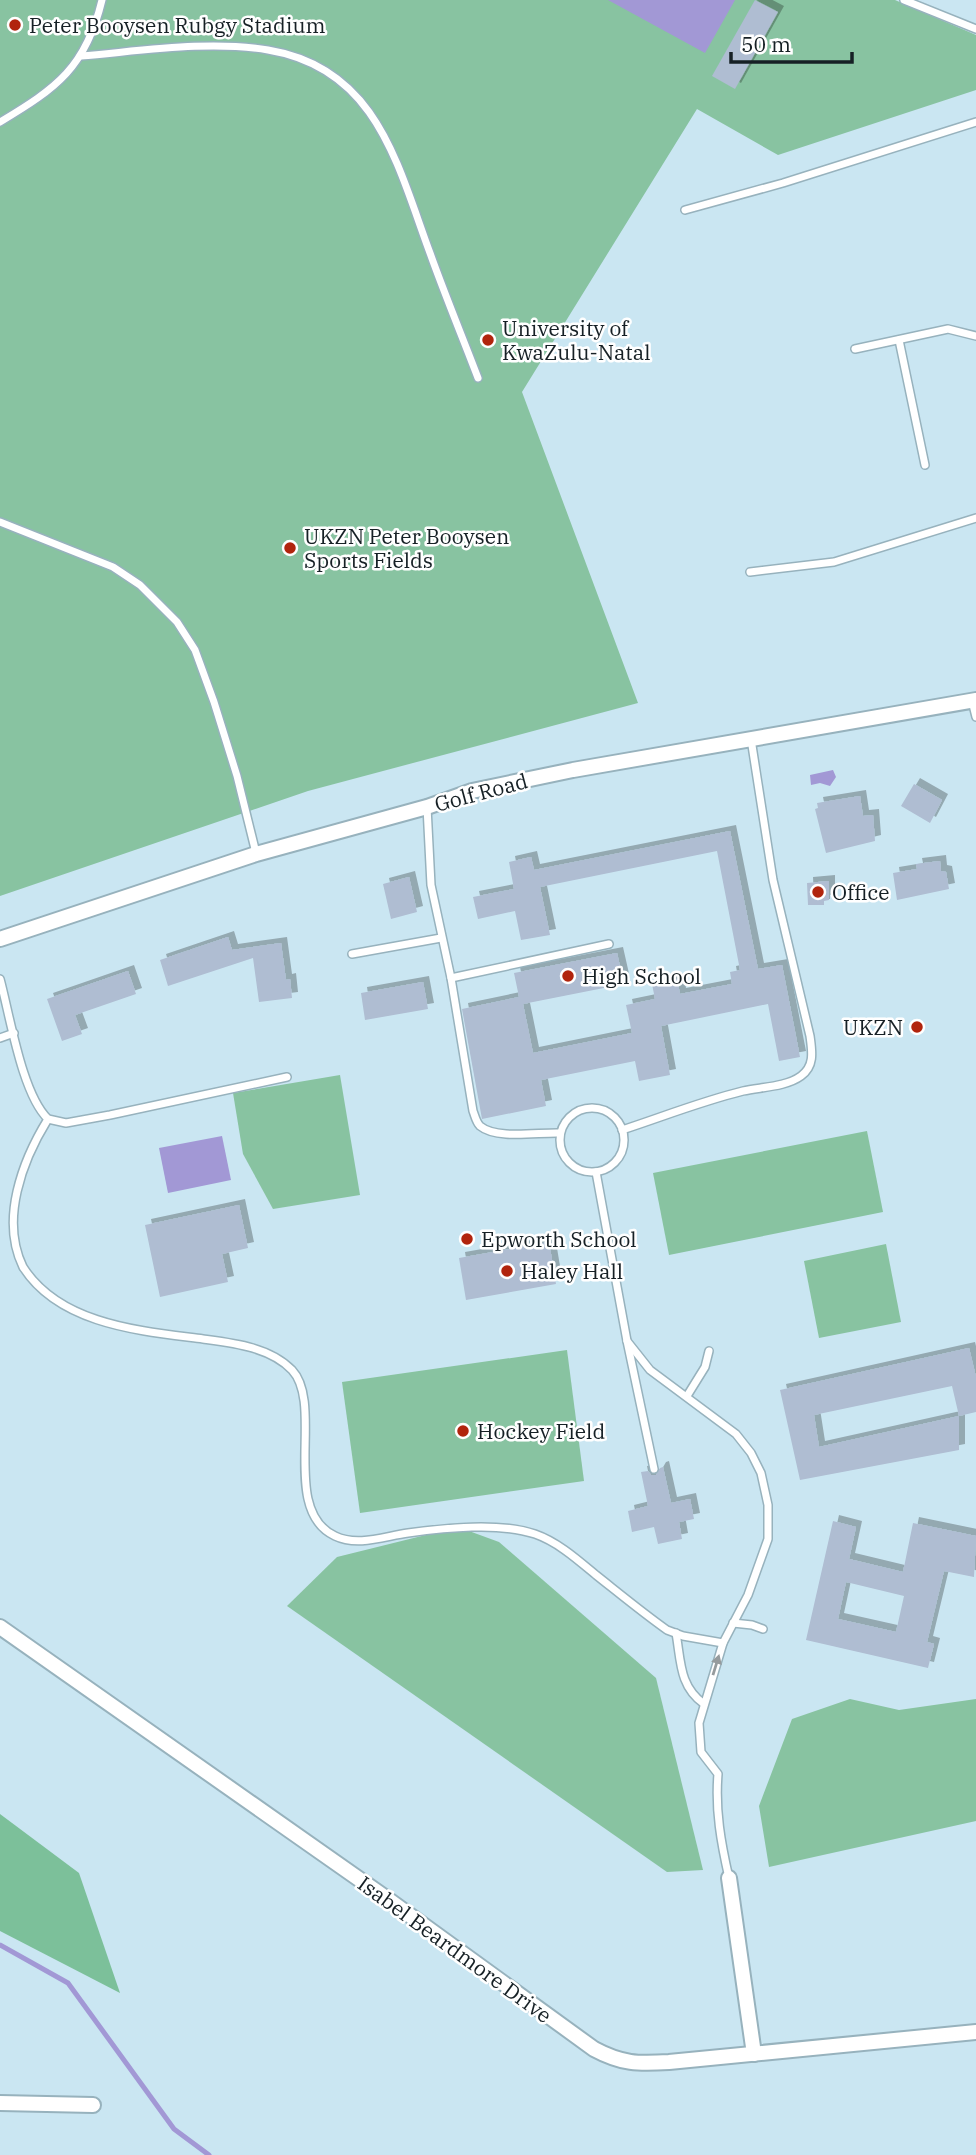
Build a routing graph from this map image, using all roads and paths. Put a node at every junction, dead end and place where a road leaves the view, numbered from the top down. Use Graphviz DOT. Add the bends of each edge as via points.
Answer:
graph roads {
  1 [pos="102,0"];
  2 [pos="904,0"];
  3 [pos="976,29"];
  4 [pos="81,56"];
  5 [pos="0,122"];
  6 [pos="976,122"];
  7 [pos="685,210"];
  8 [pos="976,336"];
  9 [pos="899,340"];
  10 [pos="855,349"];
  11 [pos="478,377"];
  12 [pos="925,465"];
  13 [pos="976,518"];
  14 [pos="0,522"];
  15 [pos="750,572"];
  16 [pos="974,701"];
  17 [pos="976,717"];
  18 [pos="751,739"];
  19 [pos="427,807"];
  20 [pos="256,854"];
  21 [pos="441,937"];
  22 [pos="0,939"];
  23 [pos="609,944"];
  24 [pos="352,954"];
  25 [pos="451,978"];
  26 [pos="0,979"];
  27 [pos="15,1033"];
  28 [pos="0,1038"];
  29 [pos="287,1077"];
  30 [pos="48,1119"];
  31 [pos="622,1130"];
  32 [pos="560,1133"];
  33 [pos="596,1172"];
  34 [pos="626,1341"];
  35 [pos="709,1351"];
  36 [pos="687,1396"];
  37 [pos="654,1469"];
  38 [pos="733,1623"];
  39 [pos="0,1627"];
  40 [pos="763,1629"];
  41 [pos="676,1633"];
  42 [pos="723,1643"];
  43 [pos="704,1704"];
  44 [pos="729,1878"];
  45 [pos="976,2032"];
  46 [pos="754,2053"];
  47 [pos="0,2104"];
  48 [pos="93,2105"];
  1 -- 4 [label="lane"];
  2 -- 3 [label="lane"];
  4 -- 5 [label="lane" via="57,84"];
  4 -- 11 [label="lane" via="225,47 268,50 302,59 353,91 394,153"];
  6 -- 7 [label="lane"];
  8 -- 9 [label="lane" via="948,329"];
  9 -- 10 [label="lane"];
  9 -- 12 [label="lane"];
  13 -- 15 [label="lane" via="834,562"];
  14 -- 20 [label="lane" via="113,567 177,622 195,650 214,702"];
  16 -- 17 [label="lane"];
  16 -- 18 [label="street, Golf Road"];
  18 -- 19 [label="street, Golf Road" via="472,791"];
  18 -- 31 [label="lane" via="773,880 810,1036 811,1065 789,1082 742,1091"];
  19 -- 20 [label="street, Golf Road"];
  19 -- 21 [label="lane" via="431,885"];
  20 -- 22 [label="street, Golf Road"];
  21 -- 24 [label="lane"];
  21 -- 25 [label="lane"];
  23 -- 25 [label="lane"];
  25 -- 32 [label="lane" via="477,1123 515,1135"];
  26 -- 27 [label="lane"];
  27 -- 28 [label="lane"];
  27 -- 30 [label="lane" via="35,1101"];
  29 -- 30 [label="lane" via="66,1123"];
  30 -- 41 [label="lane" via="22,1166 11,1215 15,1251 33,1283 62,1306 118,1326 223,1342 281,1360 295,1373 304,1401 309,1504 324,1528 349,1541 487,1528 534,1534 563,1549"];
  31 -- 32 [label="lane" via="610,1113 590,1107 571,1115"];
  31 -- 33 [label="lane" via="621,1152 607,1168"];
  32 -- 33 [label="lane" via="568,1162"];
  33 -- 34 [label="lane"];
  34 -- 36 [label="lane" via="650,1370"];
  34 -- 37 [label="lane"];
  35 -- 36 [label="lane"];
  36 -- 38 [label="lane" via="736,1434 751,1453 768,1504 768,1539"];
  38 -- 40 [label="lane"];
  38 -- 42 [label="lane"];
  39 -- 46 [label="street, Isabel Beardmore Drive" via="594,2049 635,2064"];
  41 -- 42 [label="lane"];
  41 -- 43 [label="lane" via="686,1685"];
  43 -- 42 [label="lane, one-way"];
  43 -- 44 [label="lane" via="698,1739 701,1752 718,1774 719,1834"];
  44 -- 46 [label="street"];
  45 -- 46 [label="street, Isabel Beardmore Drive"];
  47 -- 48 [label="street"];
}
